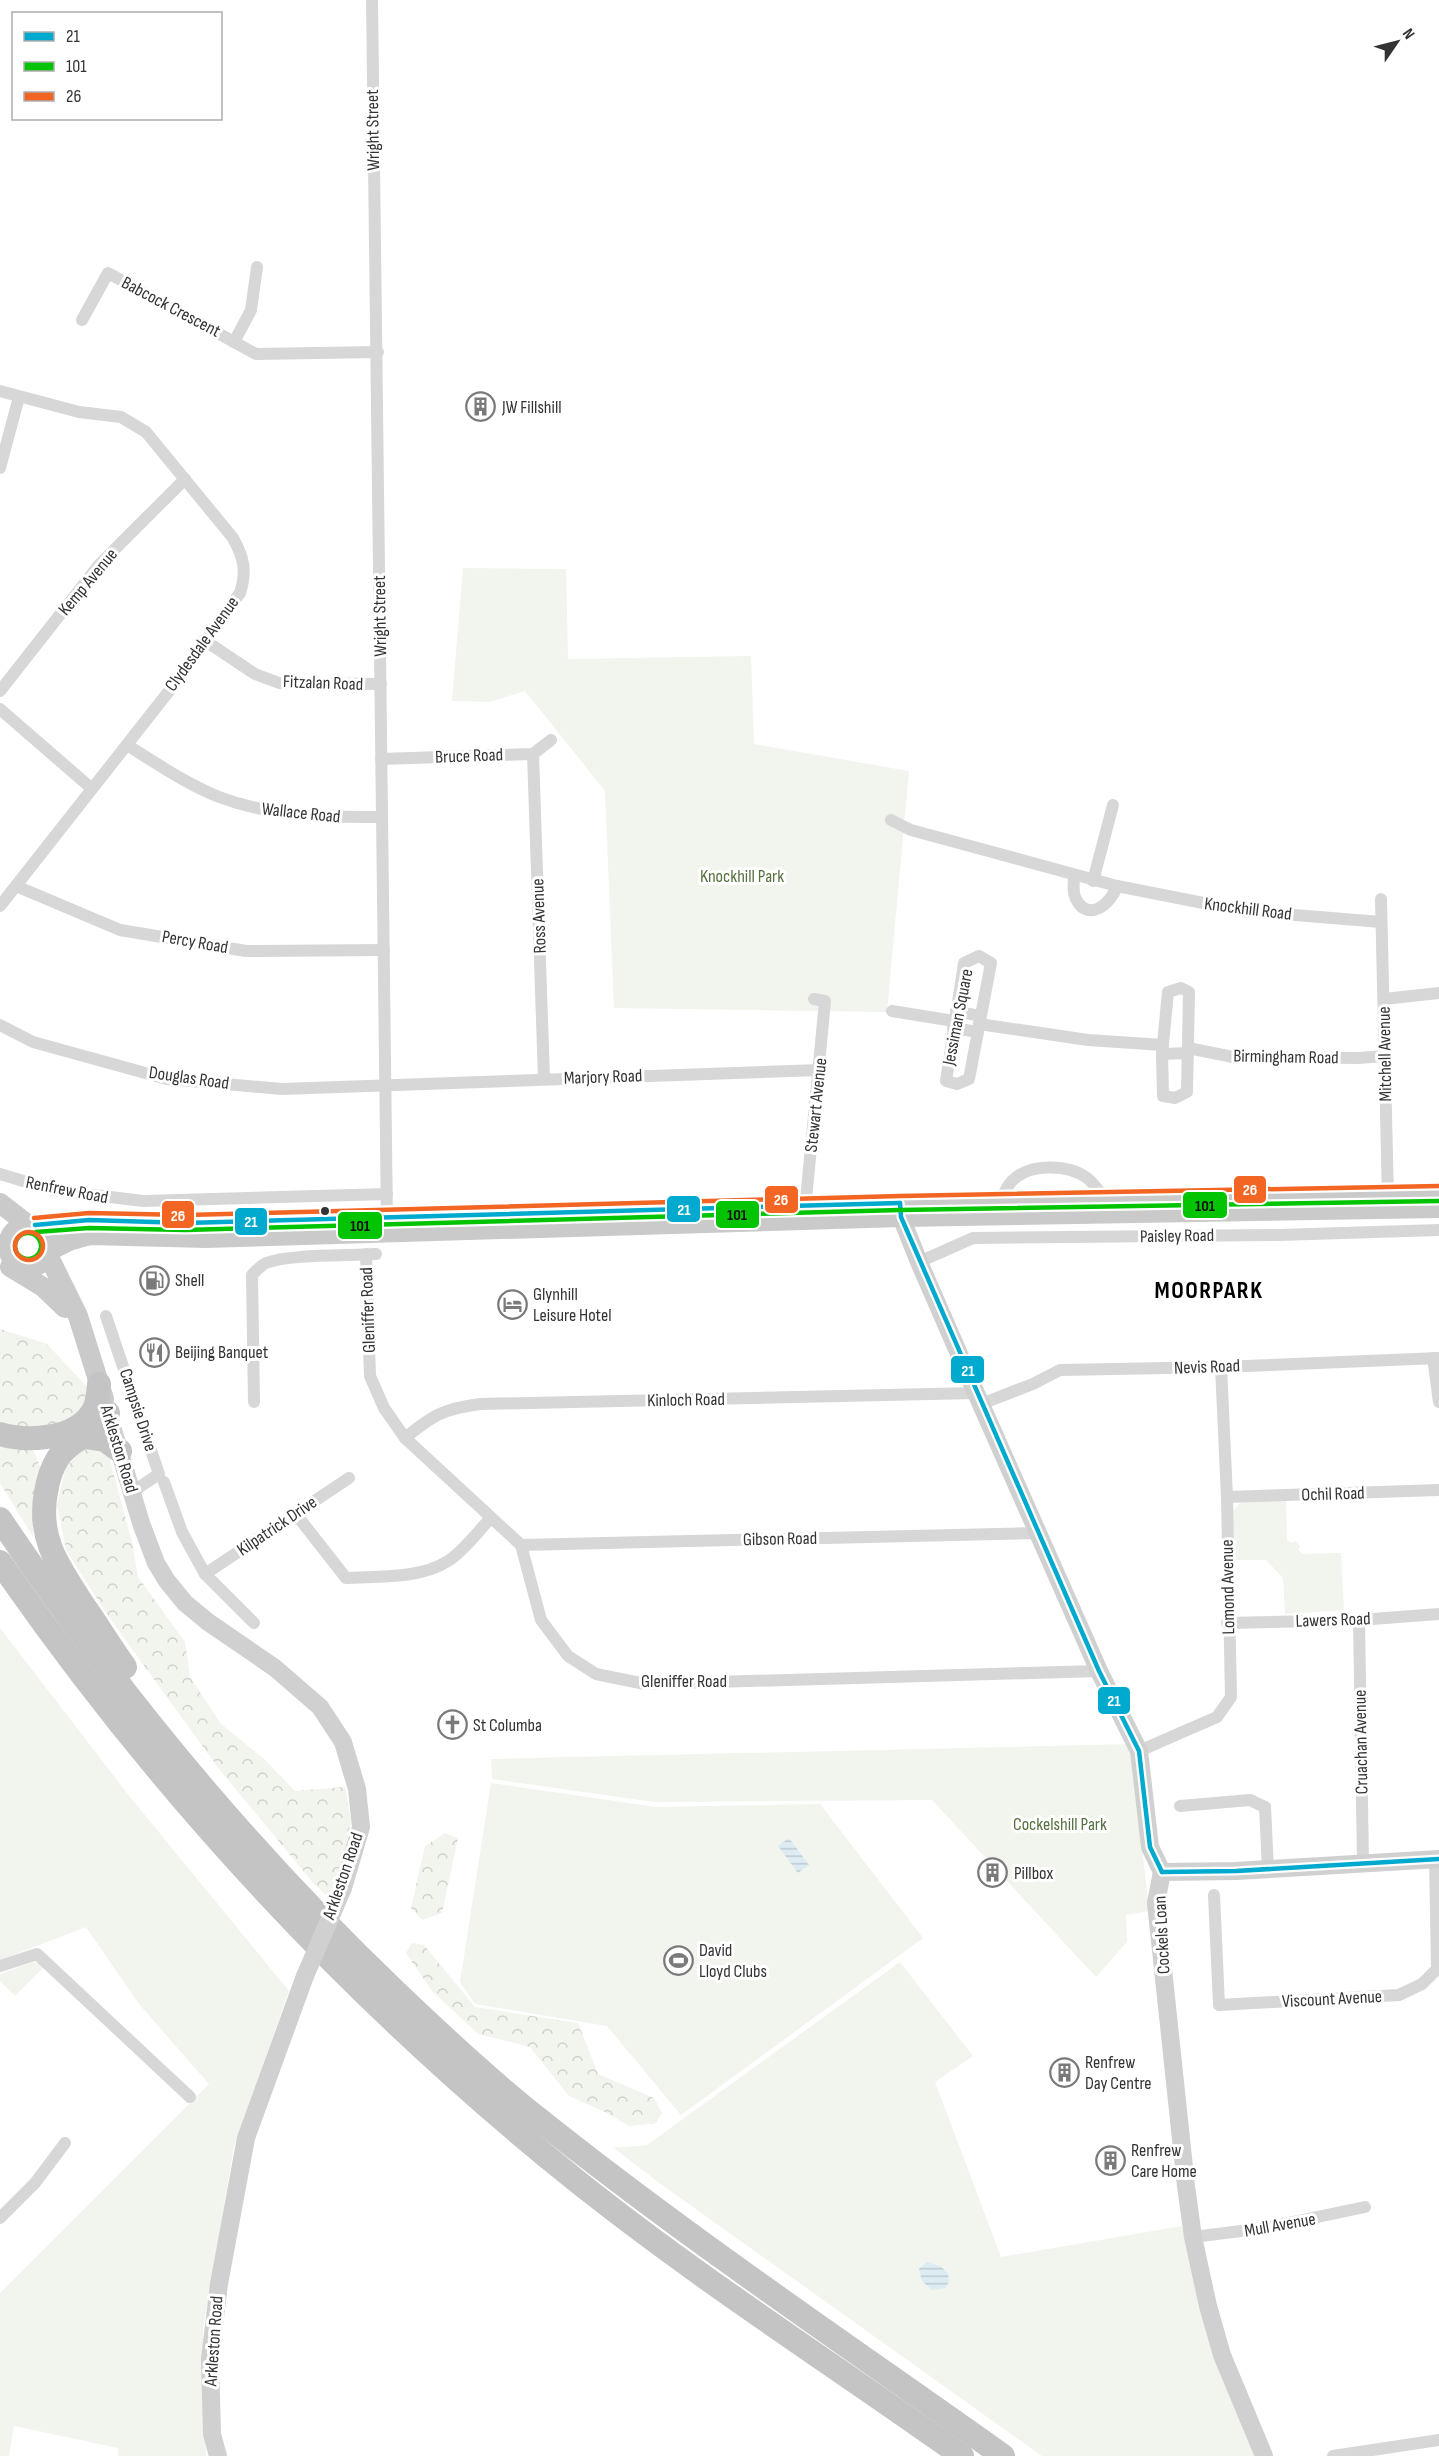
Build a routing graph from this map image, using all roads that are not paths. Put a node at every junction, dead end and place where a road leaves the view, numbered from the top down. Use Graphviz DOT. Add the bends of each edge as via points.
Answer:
graph roads {
  1 [pos="372,0"];
  2 [pos="257,267"];
  3 [pos="82,320"];
  4 [pos="234,342"];
  5 [pos="378,352"];
  6 [pos="0,391"];
  7 [pos="19,397"];
  8 [pos="0,468"];
  9 [pos="185,479"];
  10 [pos="204,640"];
  11 [pos="381,684"];
  12 [pos="0,691"];
  13 [pos="0,709"];
  14 [pos="551,740"];
  15 [pos="127,745"];
  16 [pos="533,754"];
  17 [pos="381,759"];
  18 [pos="91,788"];
  19 [pos="1113,805"];
  20 [pos="382,817"];
  21 [pos="891,820"];
  22 [pos="1074,876"];
  23 [pos="1093,881"];
  24 [pos="16,885"];
  25 [pos="1117,886"];
  26 [pos="1382,899"];
  27 [pos="0,906"];
  28 [pos="1381,922"];
  29 [pos="384,950"];
  30 [pos="1439,993"];
  31 [pos="814,999"];
  32 [pos="1384,999"];
  33 [pos="892,1011"];
  34 [pos="954,1020"];
  35 [pos="979,1024"];
  36 [pos="0,1025"];
  37 [pos="1163,1046"];
  38 [pos="1188,1047"];
  39 [pos="1385,1056"];
  40 [pos="819,1070"];
  41 [pos="544,1079"];
  42 [pos="386,1084"];
  43 [pos="0,1174"];
  44 [pos="1439,1193"];
  45 [pos="387,1194"];
  46 [pos="1106,1199"];
  47 [pos="1000,1201"];
  48 [pos="1388,1202"];
  49 [pos="0,1203"];
  50 [pos="1439,1208"];
  51 [pos="900,1210"];
  52 [pos="805,1213"];
  53 [pos="31,1225"];
  54 [pos="387,1225"];
  55 [pos="1439,1230"];
  56 [pos="2,1241"];
  57 [pos="49,1253"];
  58 [pos="919,1262"];
  59 [pos="26,1267"];
  60 [pos="65,1308"];
  61 [pos="106,1316"];
  62 [pos="85,1338"];
  63 [pos="1436,1358"];
  64 [pos="1221,1367"];
  65 [pos="99,1384"];
  66 [pos="979,1399"];
  67 [pos="254,1402"];
  68 [pos="1439,1402"];
  69 [pos="108,1413"];
  70 [pos="0,1434"];
  71 [pos="85,1437"];
  72 [pos="405,1438"];
  73 [pos="120,1451"];
  74 [pos="349,1478"];
  75 [pos="164,1482"];
  76 [pos="1439,1490"];
  77 [pos="132,1492"];
  78 [pos="1227,1497"];
  79 [pos="295,1513"];
  80 [pos="491,1518"];
  81 [pos="0,1519"];
  82 [pos="1038,1533"];
  83 [pos="521,1545"];
  84 [pos="0,1562"];
  85 [pos="205,1574"];
  86 [pos="0,1575"];
  87 [pos="1439,1614"];
  88 [pos="1359,1620"];
  89 [pos="254,1623"];
  90 [pos="1227,1623"];
  91 [pos="1099,1671"];
  92 [pos="103,1700"];
  93 [pos="1139,1751"];
  94 [pos="1180,1806"];
  95 [pos="229,1818"];
  96 [pos="1437,1859"];
  97 [pos="1363,1863"];
  98 [pos="1268,1869"];
  99 [pos="1162,1872"];
  100 [pos="1214,1895"];
  101 [pos="0,1966"];
  102 [pos="190,2097"];
  103 [pos="65,2143"];
  104 [pos="1365,2207"];
  105 [pos="0,2218"];
  106 [pos="1193,2237"];
  107 [pos="1439,2440"];
  108 [pos="218,2456"];
  109 [pos="962,2456"];
  110 [pos="1003,2456"];
  111 [pos="1264,2456"];
  112 [pos="1333,2456"];
  1 -- 5 [label="street, Wright Street"];
  2 -- 4 [label="street, Babcock Crescent" via="251,310"];
  3 -- 4 [label="street, Babcock Crescent" via="108,273"];
  4 -- 5 [label="street, Babcock Crescent" via="256,354"];
  5 -- 11 [label="street, Wright Street"];
  6 -- 7 [label="street, Clydesdale Avenue"];
  7 -- 8 [label="street"];
  7 -- 9 [label="street, Clydesdale Avenue" via="79,412 121,417 146,432"];
  9 -- 10 [label="street, Clydesdale Avenue" via="243,556 245,578 240,593"];
  9 -- 12 [label="street, Kemp Avenue" via="99,565"];
  10 -- 11 [label="street, Fitzalan Road" via="255,674 279,683"];
  10 -- 15 [label="street, Clydesdale Avenue"];
  11 -- 17 [label="street, Wright Street"];
  13 -- 18 [label="street"];
  14 -- 16 [label="street"];
  15 -- 18 [label="street, Clydesdale Avenue"];
  15 -- 20 [label="street, Wallace Road" via="180,778 255,809 294,816"];
  16 -- 17 [label="street, Bruce Road"];
  16 -- 41 [label="street, Ross Avenue"];
  17 -- 20 [label="street, Wright Street"];
  18 -- 24 [label="street, Clydesdale Avenue"];
  19 -- 23 [label="street"];
  20 -- 29 [label="street, Wright Street"];
  21 -- 22 [label="street, Knockhill Road" via="911,830"];
  22 -- 23 [label="street, Knockhill Road"];
  22 -- 25 [label="street" via="1076,901 1095,911 1113,898"];
  23 -- 25 [label="street, Knockhill Road"];
  24 -- 27 [label="street, Clydesdale Avenue"];
  24 -- 29 [label="street, Percy Road" via="120,930 246,951"];
  25 -- 28 [label="street, Knockhill Road" via="1244,911"];
  26 -- 28 [label="street, Mitchell Avenue"];
  28 -- 32 [label="street, Mitchell Avenue"];
  29 -- 42 [label="street, Wright Street"];
  30 -- 32 [label="street"];
  31 -- 40 [label="street, Stewart Avenue" via="825,1001"];
  32 -- 39 [label="street, Mitchell Avenue"];
  33 -- 34 [label="street, Birmingham Road"];
  34 -- 35 [label="street, Birmingham Road"];
  34 -- 35 [label="street, Jessiman Square" via="946,1081 957,1084 969,1079"];
  34 -- 35 [label="street, Jessiman Square" via="964,963 979,956 991,963"];
  35 -- 37 [label="street, Birmingham Road"];
  36 -- 42 [label="street, Douglas Road" via="33,1041 167,1079 282,1089"];
  37 -- 38 [label="street, Birmingham Road"];
  37 -- 38 [label="street" via="1162,1096 1175,1098 1187,1092"];
  37 -- 38 [label="street" via="1168,992 1181,988 1189,992"];
  38 -- 39 [label="street, Birmingham Road" via="1233,1057"];
  39 -- 48 [label="street, Mitchell Avenue"];
  40 -- 41 [label="street, Marjory Road"];
  40 -- 52 [label="street, Stewart Avenue"];
  41 -- 42 [label="street, Marjory Road"];
  42 -- 45 [label="street, Wright Street"];
  43 -- 45 [label="street, Renfrew Road" via="53,1190 143,1201"];
  44 -- 48 [label="main road, Paisley Road"];
  45 -- 54 [label="street, Wright Street"];
  46 -- 47 [label="main road, Paisley Road"];
  46 -- 47 [label="street" via="1088,1178 1059,1168 1018,1175"];
  46 -- 48 [label="main road, Paisley Road"];
  47 -- 51 [label="main road, Paisley Road"];
  48 -- 50 [label="main road, Paisley Road"];
  48 -- 51 [label="main road, Paisley Road"];
  49 -- 53 [label="main road"];
  51 -- 52 [label="main road, Renfrew Road"];
  51 -- 58 [label="street, Cockels Loan"];
  52 -- 54 [label="main road, Renfrew Road"];
  53 -- 54 [label="main road, Renfrew Road" via="88,1220"];
  53 -- 56 [label="main road" via="14,1230"];
  53 -- 57 [label="main road" via="47,1235"];
  54 -- 57 [label="main road, Renfrew Road" via="206,1238 90,1235"];
  55 -- 58 [label="street, Paisley Road" via="974,1238"];
  56 -- 59 [label="main road" via="11,1258"];
  56 -- 60 [label="main road" via="10,1269 43,1287"];
  57 -- 59 [label="main road" via="39,1265"];
  57 -- 62 [label="main road, Arkleston Road"];
  58 -- 66 [label="street, Cockels Loan"];
  59 -- 60 [label="main road, Arkleston Road" via="51,1287"];
  60 -- 62 [label="main road, Arkleston Road"];
  61 -- 77 [label="street, Campsie Drive" via="159,1474"];
  62 -- 65 [label="main road, Arkleston Road"];
  63 -- 64 [label="street, Nevis Road"];
  63 -- 68 [label="street"];
  64 -- 66 [label="street, Nevis Road" via="1060,1370 1033,1384"];
  64 -- 78 [label="street, Lomond Avenue"];
  65 -- 69 [label="main road, Arkleston Road"];
  65 -- 70 [label="highway" via="92,1412 73,1428 31,1438"];
  66 -- 72 [label="street, Kinloch Road" via="480,1404 434,1415"];
  66 -- 82 [label="street, Cockels Loan"];
  67 -- 72 [label="street, Gleniffer Road" via="252,1275 259,1266 371,1254 370,1377 384,1408"];
  69 -- 71 [label="highway"];
  69 -- 73 [label="street, Arkleston Road"];
  71 -- 73 [label="highway" via="105,1440"];
  71 -- 95 [label="highway" via="63,1451 49,1477 43,1509 47,1541 56,1562 112,1648"];
  72 -- 80 [label="street, Gleniffer Road"];
  73 -- 77 [label="street, Arkleston Road"];
  74 -- 79 [label="street, Kilpatrick Drive"];
  75 -- 85 [label="street" via="182,1532"];
  76 -- 78 [label="street, Ochil Road"];
  77 -- 108 [label="street, Arkleston Road, bridge" via="156,1563 185,1603 275,1668 320,1707 352,1764 361,1827 343,1888 305,1976 246,2138 219,2284 210,2359 212,2434"];
  78 -- 90 [label="street, Lomond Avenue"];
  79 -- 80 [label="street" via="346,1578 433,1569 450,1560"];
  79 -- 85 [label="street, Kilpatrick Drive"];
  80 -- 83 [label="street, Gleniffer Road"];
  81 -- 95 [label="highway" via="100,1659"];
  82 -- 83 [label="street, Gibson Road"];
  82 -- 91 [label="street, Cockels Loan"];
  83 -- 91 [label="street, Gleniffer Road" via="541,1620 568,1656 596,1674 645,1684"];
  84 -- 92 [label="highway"];
  85 -- 89 [label="street"];
  86 -- 92 [label="highway"];
  87 -- 88 [label="street, Lawers Road"];
  88 -- 90 [label="street, Lawers Road"];
  88 -- 97 [label="street, Cruachan Avenue"];
  90 -- 93 [label="street, Lomond Avenue" via="1231,1697 1217,1717"];
  91 -- 93 [label="street, Cockels Loan"];
  92 -- 109 [label="highway" via="187,1804 273,1900 458,2081 628,2219"];
  93 -- 99 [label="street, Cockels Loan" via="1150,1847"];
  94 -- 98 [label="street" via="1250,1800 1265,1807"];
  95 -- 110 [label="highway" via="373,1970 535,2116 690,2233"];
  96 -- 97 [label="street"];
  96 -- 100 [label="street, Viscount Avenue" via="1437,1969 1422,1984 1399,1995 1219,2005"];
  97 -- 98 [label="street"];
  98 -- 99 [label="street"];
  99 -- 106 [label="street, Cockels Loan" via="1156,1903"];
  101 -- 102 [label="street" via="37,1954"];
  103 -- 105 [label="street" via="35,2183"];
  104 -- 106 [label="street, Mull Avenue" via="1265,2229"];
  106 -- 111 [label="street, Cockels Loan" via="1222,2355"];
  107 -- 112 [label="street"];
}
